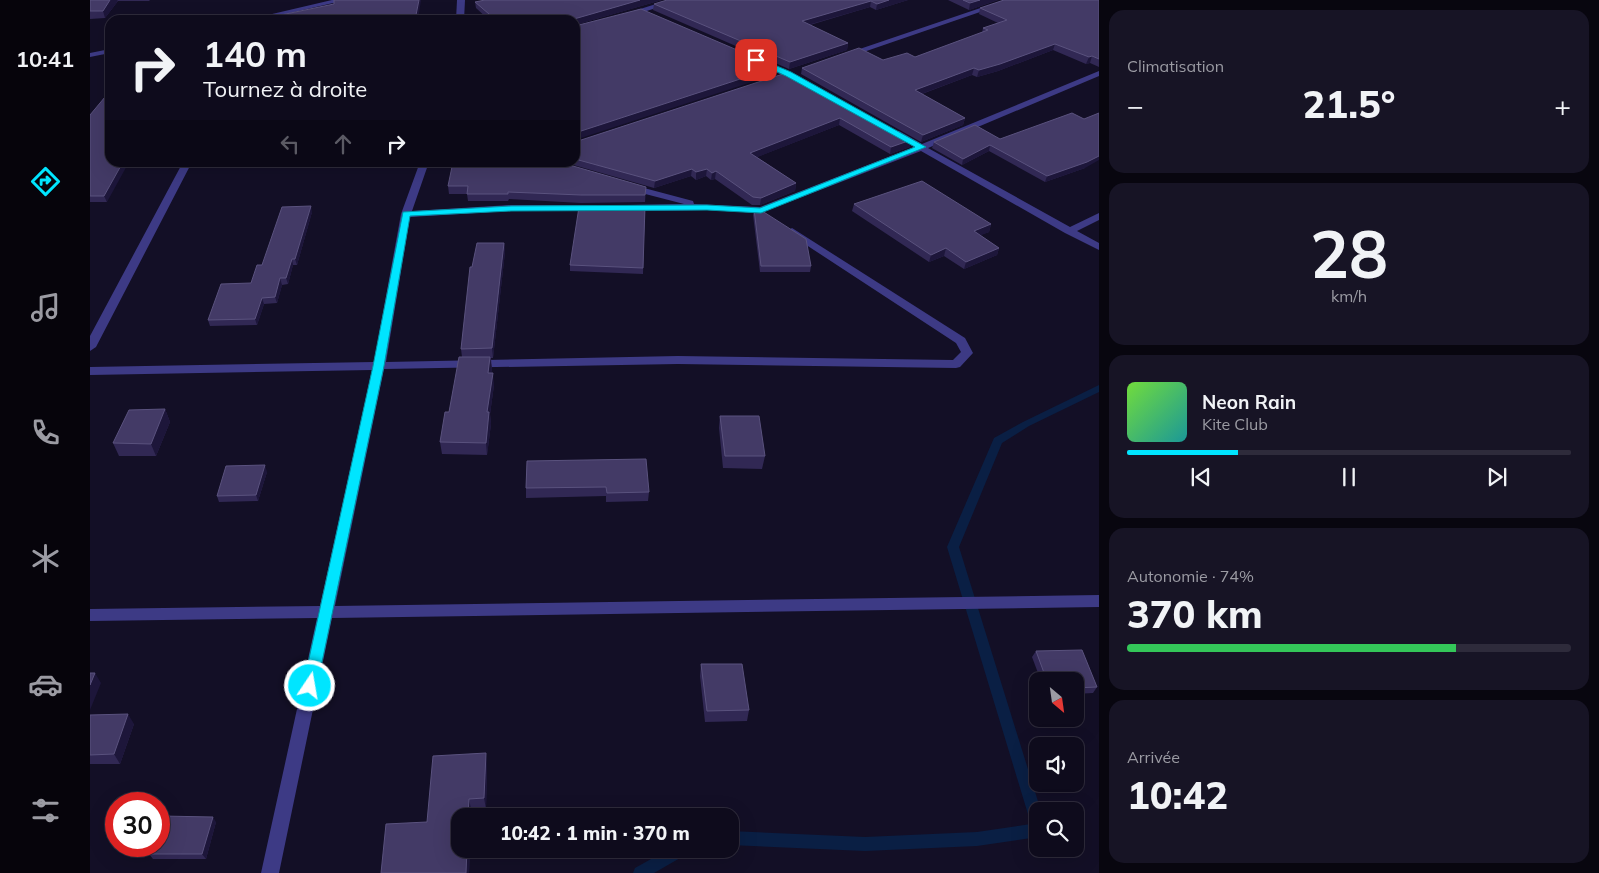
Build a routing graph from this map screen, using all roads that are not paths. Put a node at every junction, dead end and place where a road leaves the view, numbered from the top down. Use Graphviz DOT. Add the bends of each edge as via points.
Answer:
graph roads {
  1 [pos="342,0"];
  2 [pos="461,0"];
  3 [pos="676,0"];
  4 [pos="1011,0"];
  5 [pos="641,10"];
  6 [pos="273,15"];
  7 [pos="460,15"];
  8 [pos="622,15"];
  9 [pos="659,18"];
  10 [pos="105,52"];
  11 [pos="90,55"];
  12 [pos="754,59"];
  13 [pos="835,59"];
  14 [pos="798,71"];
  15 [pos="1099,73"];
  16 [pos="788,74"];
  17 [pos="779,77"];
  18 [pos="805,83"];
  19 [pos="889,129"];
  20 [pos="922,147"];
  21 [pos="185,167"];
  22 [pos="423,167"];
  23 [pos="620,185"];
  24 [pos="707,207"];
  25 [pos="406,214"];
  26 [pos="1099,216"];
  27 [pos="786,227"];
  28 [pos="1069,231"];
  29 [pos="1099,247"];
  30 [pos="90,346"];
  31 [pos="379,366"];
  32 [pos="90,371"];
  33 [pos="1099,601"];
  34 [pos="326,612"];
  35 [pos="90,615"];
  36 [pos="270,873"];
  1 -- 6 [label="street"];
  2 -- 7 [label="street"];
  3 -- 5 [label="street"];
  4 -- 13 [label="street"];
  5 -- 8 [label="street"];
  5 -- 9 [label="street"];
  10 -- 11 [label="street"];
  12 -- 16 [label="street"];
  14 -- 16 [label="street"];
  15 -- 20 [label="street"];
  16 -- 17 [label="street"];
  16 -- 18 [label="street"];
  19 -- 20 [label="street"];
  20 -- 24 [label="street" via="765,213"];
  20 -- 28 [label="street"];
  21 -- 30 [label="street"];
  22 -- 25 [label="street"];
  23 -- 24 [label="street"];
  24 -- 25 [label="street" via="511,208"];
  25 -- 31 [label="street"];
  26 -- 28 [label="street"];
  27 -- 31 [label="street" via="961,341 967,353 956,364 678,360"];
  28 -- 29 [label="street"];
  31 -- 32 [label="street"];
  31 -- 34 [label="street"];
  33 -- 34 [label="street"];
  34 -- 35 [label="street"];
  34 -- 36 [label="street"];
}
